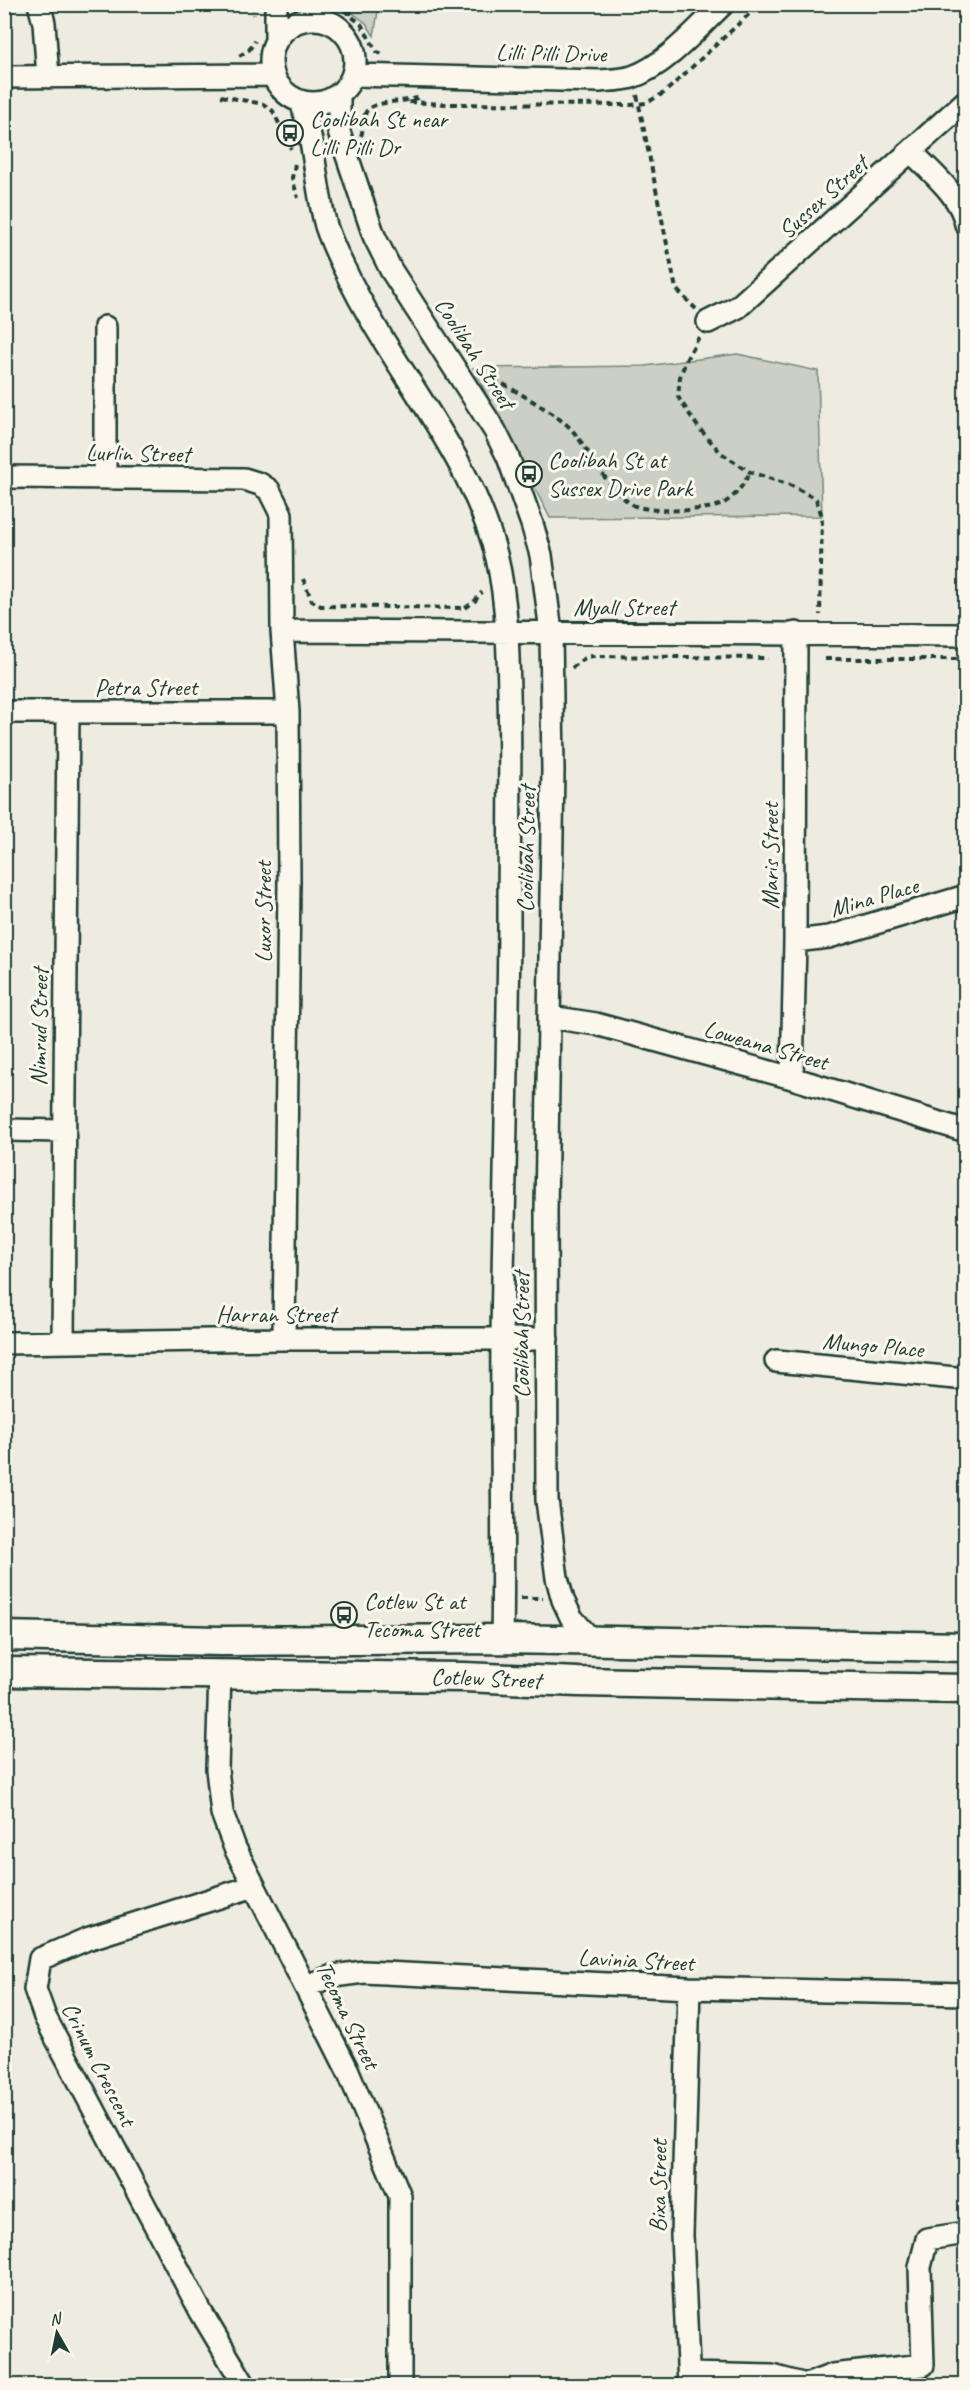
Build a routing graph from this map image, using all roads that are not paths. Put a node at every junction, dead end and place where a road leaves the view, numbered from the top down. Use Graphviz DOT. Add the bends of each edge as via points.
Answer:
graph roads {
  1 [pos="39,4"];
  2 [pos="276,4"];
  3 [pos="723,4"];
  4 [pos="324,10"];
  5 [pos="266,36"];
  6 [pos="273,75"];
  7 [pos="353,75"];
  8 [pos="4,77"];
  9 [pos="48,77"];
  10 [pos="339,94"];
  11 [pos="966,101"];
  12 [pos="301,102"];
  13 [pos="911,152"];
  14 [pos="966,224"];
  15 [pos="708,322"];
  16 [pos="105,327"];
  17 [pos="4,477"];
  18 [pos="105,478"];
  19 [pos="269,490"];
  20 [pos="282,631"];
  21 [pos="507,632"];
  22 [pos="551,632"];
  23 [pos="796,633"];
  24 [pos="966,635"];
  25 [pos="288,711"];
  26 [pos="4,712"];
  27 [pos="68,713"];
  28 [pos="966,896"];
  29 [pos="795,941"];
  30 [pos="550,1017"];
  31 [pos="792,1078"];
  32 [pos="4,1130"];
  33 [pos="64,1131"];
  34 [pos="966,1131"];
  35 [pos="284,1339"];
  36 [pos="502,1339"];
  37 [pos="547,1340"];
  38 [pos="63,1342"];
  39 [pos="4,1343"];
  40 [pos="776,1361"];
  41 [pos="966,1379"];
  42 [pos="4,1636"];
  43 [pos="502,1639"];
  44 [pos="592,1642"];
  45 [pos="966,1647"];
  46 [pos="4,1672"];
  47 [pos="220,1674"];
  48 [pos="578,1682"];
  49 [pos="966,1689"];
  50 [pos="254,1886"];
  51 [pos="306,1986"];
  52 [pos="689,1989"];
  53 [pos="966,1994"];
  54 [pos="966,2233"];
  55 [pos="689,2380"];
  56 [pos="245,2385"];
  57 [pos="400,2385"];
  1 -- 9 [label="street"];
  2 -- 5 [label="street"];
  3 -- 7 [label="street, Lilli Pilli Drive" via="666,57 633,76 600,81"];
  4 -- 5 [label="street"];
  4 -- 7 [label="street" via="350,41 354,52"];
  5 -- 6 [label="street"];
  6 -- 9 [label="street"];
  6 -- 12 [label="street" via="279,87"];
  7 -- 10 [label="street"];
  8 -- 9 [label="street"];
  10 -- 12 [label="street" via="314,104"];
  10 -- 22 [label="street, Coolibah Street" via="339,132 374,236 508,457 541,555"];
  11 -- 13 [label="street, Sussex Street"];
  12 -- 21 [label="street, Coolibah Street" via="310,130 327,230 372,322 456,455 474,491 496,556"];
  13 -- 14 [label="street" via="954,197"];
  13 -- 15 [label="street, Sussex Street" via="738,307"];
  16 -- 18 [label="street"];
  17 -- 18 [label="street, Lurlin Street"];
  18 -- 19 [label="street, Lurlin Street" via="244,479"];
  19 -- 20 [label="street, Luxor Street" via="281,514"];
  20 -- 21 [label="street, Myall Street"];
  20 -- 25 [label="street, Luxor Street"];
  21 -- 22 [label="street, Myall Street"];
  21 -- 36 [label="street, Coolibah Street" via="510,727"];
  22 -- 23 [label="street, Myall Street"];
  22 -- 30 [label="street, Coolibah Street"];
  23 -- 24 [label="street, Myall Street"];
  23 -- 29 [label="street, Maris Street"];
  25 -- 27 [label="street, Petra Street"];
  25 -- 35 [label="street, Luxor Street"];
  26 -- 27 [label="street, Petra Street"];
  27 -- 33 [label="street, Nimrud Street"];
  28 -- 29 [label="street, Mina Place" via="829,937"];
  29 -- 31 [label="street, Maris Street"];
  30 -- 31 [label="street, Loweana Street" via="596,1024"];
  30 -- 37 [label="street, Coolibah Street"];
  31 -- 34 [label="street, Loweana Street"];
  32 -- 33 [label="street"];
  33 -- 38 [label="street, Nimrud Street"];
  35 -- 36 [label="street, Harran Street"];
  35 -- 38 [label="street, Harran Street"];
  36 -- 37 [label="street, Harran Street"];
  36 -- 43 [label="street, Coolibah Street"];
  37 -- 44 [label="street, Coolibah Street" via="546,1500 557,1578 571,1617"];
  38 -- 39 [label="street, Harran Street"];
  40 -- 41 [label="street, Mungo Place"];
  42 -- 43 [label="main road, Cotlew Street" via="220,1641"];
  43 -- 44 [label="main road, Cotlew Street"];
  43 -- 48 [label="main road" via="505,1657 517,1669 553,1671"];
  44 -- 45 [label="main road, Cotlew Street"];
  46 -- 47 [label="main road, Cotlew Street"];
  47 -- 48 [label="main road, Cotlew Street"];
  47 -- 50 [label="street, Tecoma Street" via="218,1769 222,1813"];
  48 -- 49 [label="main road, Cotlew Street"];
  50 -- 51 [label="street, Tecoma Street"];
  50 -- 56 [label="street, Crinum Crescent" via="87,1939 40,1959 35,1989 45,2018 189,2291"];
  51 -- 52 [label="street, Lavinia Street" via="333,1976 364,1972"];
  51 -- 57 [label="street, Tecoma Street" via="348,2071 400,2196"];
  52 -- 53 [label="street, Lavinia Street"];
  52 -- 55 [label="street, Bixa Street" via="682,2235"];
  54 -- 55 [label="street" via="927,2239 920,2267 923,2365 833,2375 806,2385 772,2376"];
}
